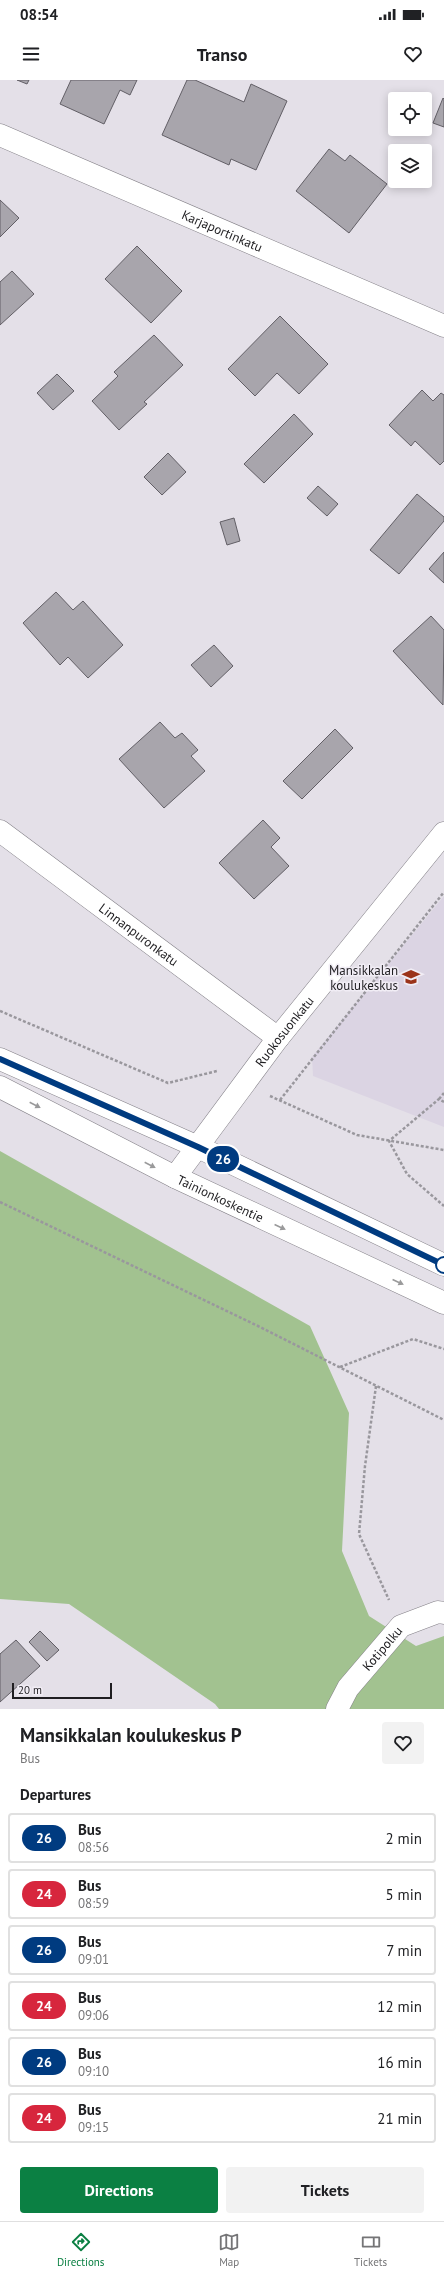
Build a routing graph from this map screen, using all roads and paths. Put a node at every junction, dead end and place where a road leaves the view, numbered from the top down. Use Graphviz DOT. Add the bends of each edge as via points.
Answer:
graph roads {
  1 [pos="0,135"];
  2 [pos="444,326"];
  3 [pos="0,831"];
  4 [pos="444,832"];
  5 [pos="444,892"];
  6 [pos="278,1038"];
  7 [pos="0,1059"];
  8 [pos="0,1087"];
  9 [pos="444,1094"];
  10 [pos="280,1100"];
  11 [pos="439,1100"];
  12 [pos="444,1102"];
  13 [pos="198,1147"];
  14 [pos="175,1177"];
  15 [pos="0,1202"];
  16 [pos="444,1206"];
  17 [pos="444,1266"];
  18 [pos="444,1303"];
  19 [pos="444,1349"];
  20 [pos="340,1367"];
  21 [pos="376,1386"];
  22 [pos="444,1420"];
  23 [pos="444,1613"];
  24 [pos="401,1626"];
  25 [pos="337,1709"];
  1 -- 2 [label="street, Karjaportinkatu"];
  3 -- 6 [label="street, Linnanpuronkatu"];
  4 -- 6 [label="street, Ruokosuonkatu"];
  5 -- 10 [label="path"];
  6 -- 13 [label="street, Ruokosuonkatu"];
  7 -- 13 [label="street"];
  8 -- 14 [label="street, Tainionkoskentie, one-way"];
  9 -- 11 [label="path"];
  11 -- 12 [label="path"];
  11 -- 16 [label="path" via="389,1141 407,1174"];
  13 -- 14 [label="street, Ruokosuonkatu"];
  13 -- 17 [label="street"];
  14 -- 18 [label="street, Tainionkoskentie, one-way"];
  15 -- 20 [label="path"];
  19 -- 20 [label="path" via="413,1339"];
  20 -- 21 [label="path"];
  21 -- 22 [label="path"];
  21 -- 24 [label="path" via="358,1534"];
  23 -- 24 [label="street, Kotipolku" via="438,1612"];
  24 -- 25 [label="street, Kotipolku" via="348,1688"];
}
